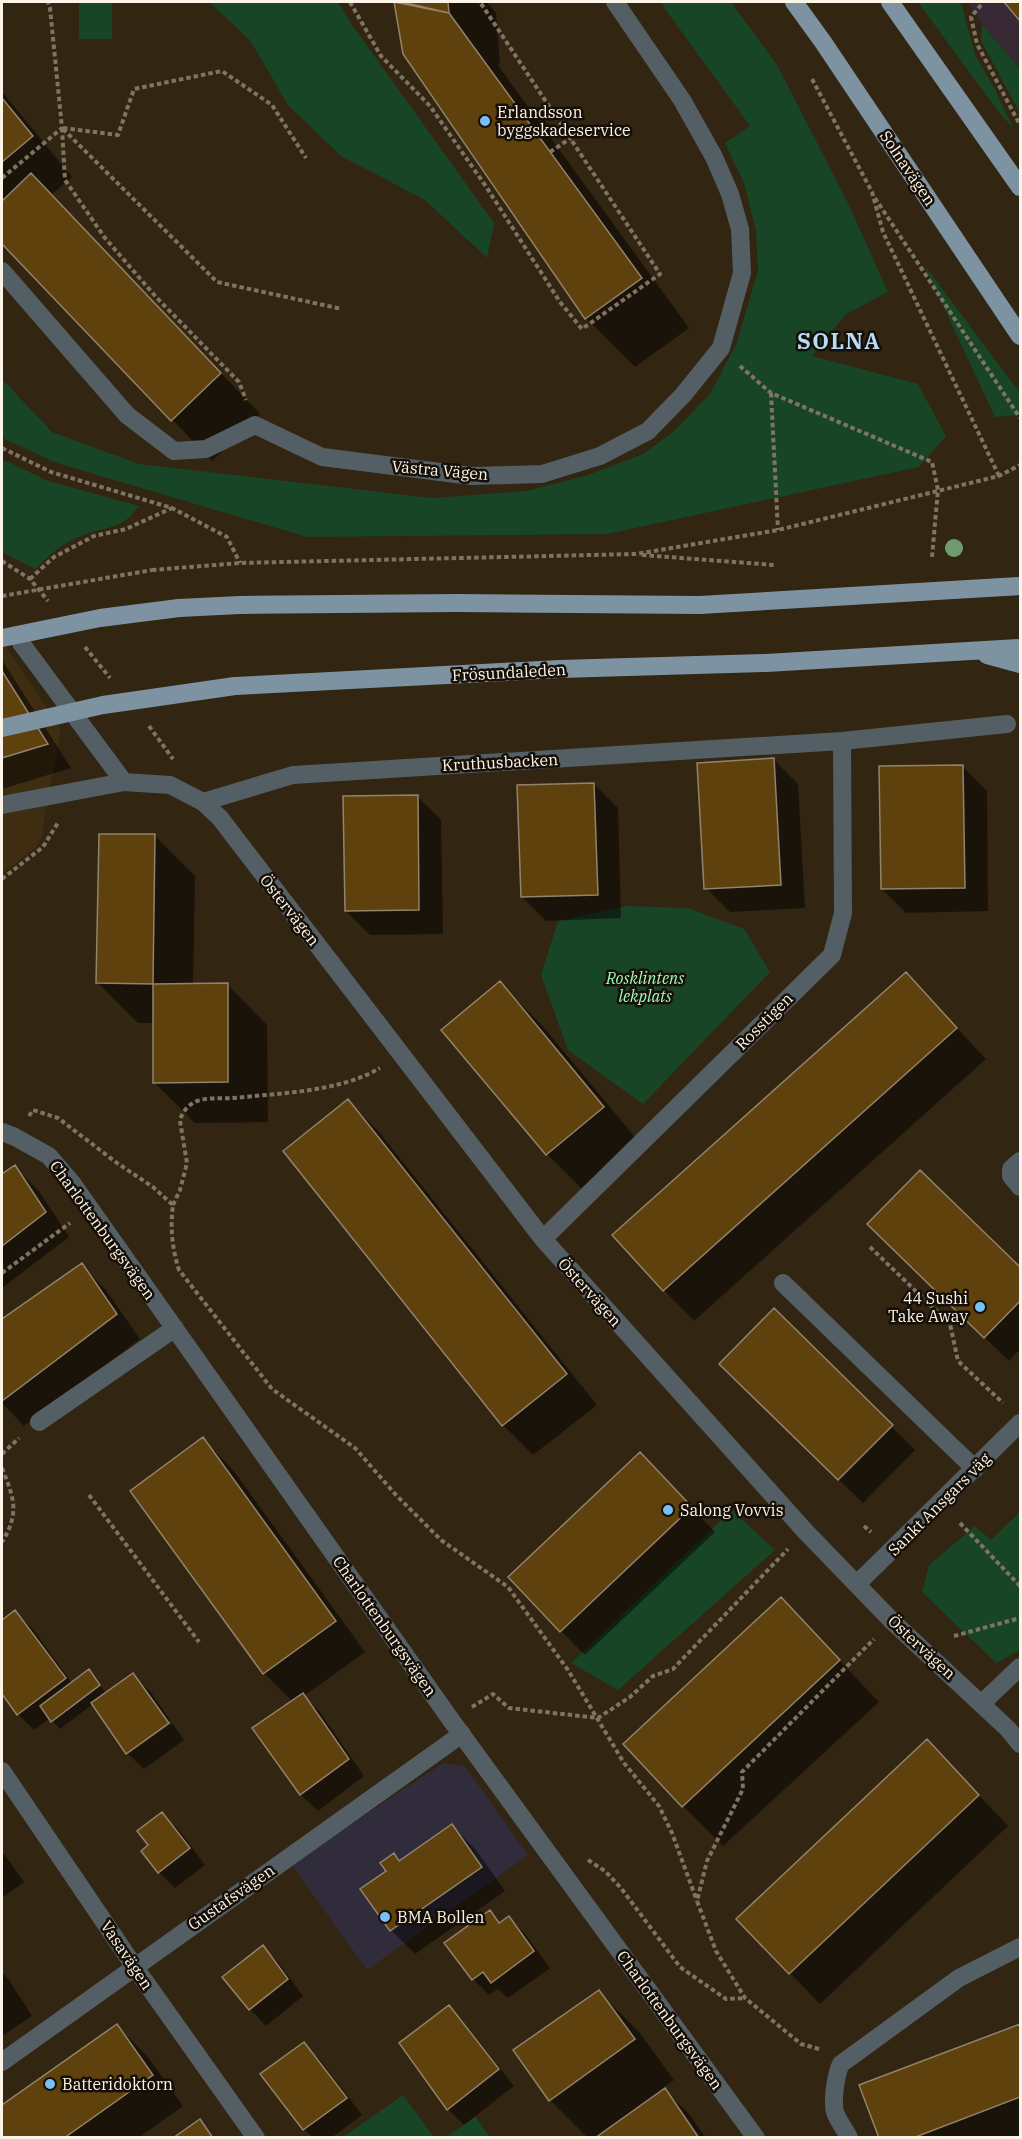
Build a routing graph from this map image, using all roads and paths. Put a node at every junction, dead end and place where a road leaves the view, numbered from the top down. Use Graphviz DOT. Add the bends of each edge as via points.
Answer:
graph roads {
  1 [pos="48,2"];
  2 [pos="350,2"];
  3 [pos="480,2"];
  4 [pos="615,2"];
  5 [pos="794,2"];
  6 [pos="890,2"];
  7 [pos="981,5"];
  8 [pos="808,71"];
  9 [pos="1020,125"];
  10 [pos="62,128"];
  11 [pos="571,138"];
  12 [pos="550,152"];
  13 [pos="306,158"];
  14 [pos="2,178"];
  15 [pos="493,184"];
  16 [pos="1020,187"];
  17 [pos="487,188"];
  18 [pos="873,196"];
  19 [pos="2,271"];
  20 [pos="342,309"];
  21 [pos="1020,336"];
  22 [pos="721,348"];
  23 [pos="771,393"];
  24 [pos="1020,418"];
  25 [pos="255,425"];
  26 [pos="2,448"];
  27 [pos="1020,465"];
  28 [pos="999,476"];
  29 [pos="938,490"];
  30 [pos="172,508"];
  31 [pos="778,530"];
  32 [pos="636,554"];
  33 [pos="932,557"];
  34 [pos="240,563"];
  35 [pos="774,565"];
  36 [pos="30,579"];
  37 [pos="1020,586"];
  38 [pos="2,596"];
  39 [pos="2,638"];
  40 [pos="21,643"];
  41 [pos="1020,648"];
  42 [pos="971,651"];
  43 [pos="1020,664"];
  44 [pos="1007,724"];
  45 [pos="2,728"];
  46 [pos="842,741"];
  47 [pos="124,783"];
  48 [pos="58,794"];
  49 [pos="203,802"];
  50 [pos="2,805"];
  51 [pos="2,879"];
  52 [pos="401,1055"];
  53 [pos="8,1134"];
  54 [pos="1020,1161"];
  55 [pos="1020,1187"];
  56 [pos="173,1205"];
  57 [pos="90,1208"];
  58 [pos="543,1239"];
  59 [pos="870,1247"];
  60 [pos="2,1273"];
  61 [pos="783,1282"];
  62 [pos="175,1328"];
  63 [pos="1004,1404"];
  64 [pos="39,1422"];
  65 [pos="1020,1423"];
  66 [pos="2,1468"];
  67 [pos="975,1469"];
  68 [pos="89,1495"];
  69 [pos="960,1523"];
  70 [pos="805,1531"];
  71 [pos="2,1542"];
  72 [pos="857,1584"];
  73 [pos="1020,1586"];
  74 [pos="1020,1618"];
  75 [pos="893,1622"];
  76 [pos="954,1636"];
  77 [pos="199,1642"];
  78 [pos="1020,1667"];
  79 [pos="982,1703"];
  80 [pos="598,1718"];
  81 [pos="457,1727"];
  82 [pos="1020,1744"];
  83 [pos="2,1771"];
  84 [pos="561,1870"];
  85 [pos="697,1901"];
  86 [pos="1020,1947"];
  87 [pos="134,1966"];
  88 [pos="745,1998"];
  89 [pos="848,2058"];
  90 [pos="2,2062"];
  91 [pos="256,2138"];
  92 [pos="756,2138"];
  93 [pos="849,2138"];
  1 -- 10 [label="path"];
  2 -- 17 [label="path" via="381,56 430,106"];
  3 -- 11 [label="path"];
  4 -- 22 [label="street, Västra Vägen" via="682,100 730,194 740,229 742,273"];
  5 -- 21 [label="main road, Solnavägen"];
  6 -- 16 [label="main road"];
  7 -- 9 [label="path" via="971,17 977,44"];
  8 -- 18 [label="path"];
  10 -- 13 [label="path" via="118,135 134,89 222,71 272,105"];
  10 -- 14 [label="path"];
  10 -- 20 [label="path" via="217,282"];
  10 -- 25 [label="path" via="65,180 112,247 239,382"];
  11 -- 12 [label="path"];
  11 -- 17 [label="path" via="660,274 582,329 560,303"];
  15 -- 17 [label="path"];
  18 -- 24 [label="path"];
  18 -- 28 [label="path" via="883,232"];
  19 -- 25 [label="street" via="127,415 174,451 206,449"];
  22 -- 23 [label="path"];
  22 -- 25 [label="street, Västra Vägen" via="648,431 600,456 542,474 472,476 322,457"];
  23 -- 29 [label="path" via="932,462"];
  23 -- 31 [label="path"];
  26 -- 30 [label="path" via="51,472"];
  27 -- 28 [label="path"];
  28 -- 29 [label="path"];
  29 -- 31 [label="path"];
  29 -- 33 [label="path"];
  30 -- 34 [label="path" via="227,537"];
  30 -- 36 [label="path" via="126,529 94,536 54,557"];
  31 -- 32 [label="path"];
  32 -- 34 [label="path"];
  32 -- 35 [label="path"];
  34 -- 38 [label="path, bridge" via="152,570"];
  37 -- 39 [label="main road, bridge" via="700,605 458,603 179,608 100,618"];
  40 -- 47 [label="street"];
  41 -- 42 [label="main road, Frösundaleden"];
  42 -- 43 [label="main road"];
  42 -- 45 [label="main road, Frösundaleden, bridge" via="235,686 103,705"];
  44 -- 46 [label="street, Kruthusbacken"];
  46 -- 49 [label="street, Kruthusbacken" via="293,775"];
  46 -- 58 [label="street, Rosstigen" via="843,913 832,955"];
  47 -- 48 [label="street"];
  47 -- 49 [label="street" via="170,785"];
  48 -- 50 [label="street"];
  48 -- 51 [label="path" via="60,819 43,847"];
  49 -- 52 [label="street, Östervägen" via="220,818"];
  52 -- 56 [label="path" via="366,1076 327,1086 191,1104 180,1121 187,1163"];
  52 -- 58 [label="street, Östervägen"];
  53 -- 56 [label="path" via="33,1110 58,1118"];
  53 -- 57 [label="street, Charlottenburgsvägen" via="49,1156"];
  54 -- 55 [label="street" via="1011,1169 1011,1176"];
  56 -- 80 [label="path" via="172,1248 179,1270 272,1389 355,1448 441,1540 508,1587"];
  57 -- 60 [label="path"];
  57 -- 62 [label="street, Charlottenburgsvägen"];
  58 -- 70 [label="street, Östervägen"];
  59 -- 63 [label="path" via="950,1324 958,1361"];
  61 -- 67 [label="street"];
  62 -- 64 [label="street"];
  62 -- 81 [label="street, Charlottenburgsvägen"];
  65 -- 67 [label="street, Sankt Ansgars väg"];
  66 -- 71 [label="path" via="13,1499 13,1523"];
  67 -- 72 [label="street, Sankt Ansgars väg"];
  68 -- 77 [label="path"];
  69 -- 73 [label="path"];
  70 -- 72 [label="street, Östervägen"];
  70 -- 80 [label="path" via="673,1669 653,1676"];
  72 -- 75 [label="street, Östervägen"];
  74 -- 76 [label="path"];
  75 -- 79 [label="street, Östervägen"];
  75 -- 85 [label="path" via="742,1772 743,1788 708,1861"];
  78 -- 79 [label="street"];
  79 -- 82 [label="street, Östervägen"];
  80 -- 81 [label="path" via="509,1708 493,1694"];
  80 -- 85 [label="path" via="624,1763 659,1806"];
  81 -- 84 [label="street, Charlottenburgsvägen"];
  81 -- 87 [label="street, Gustafsvägen"];
  83 -- 87 [label="street, Vasavägen"];
  84 -- 88 [label="path" via="589,1860 605,1871 680,1966 726,2000"];
  84 -- 92 [label="street, Charlottenburgsvägen"];
  85 -- 88 [label="path" via="716,1951"];
  86 -- 89 [label="street" via="958,1978"];
  87 -- 90 [label="street, Gustafsvägen"];
  87 -- 91 [label="street, Vasavägen"];
  88 -- 89 [label="path" via="801,2044"];
  89 -- 93 [label="street" via="837,2071 834,2106"];
}
